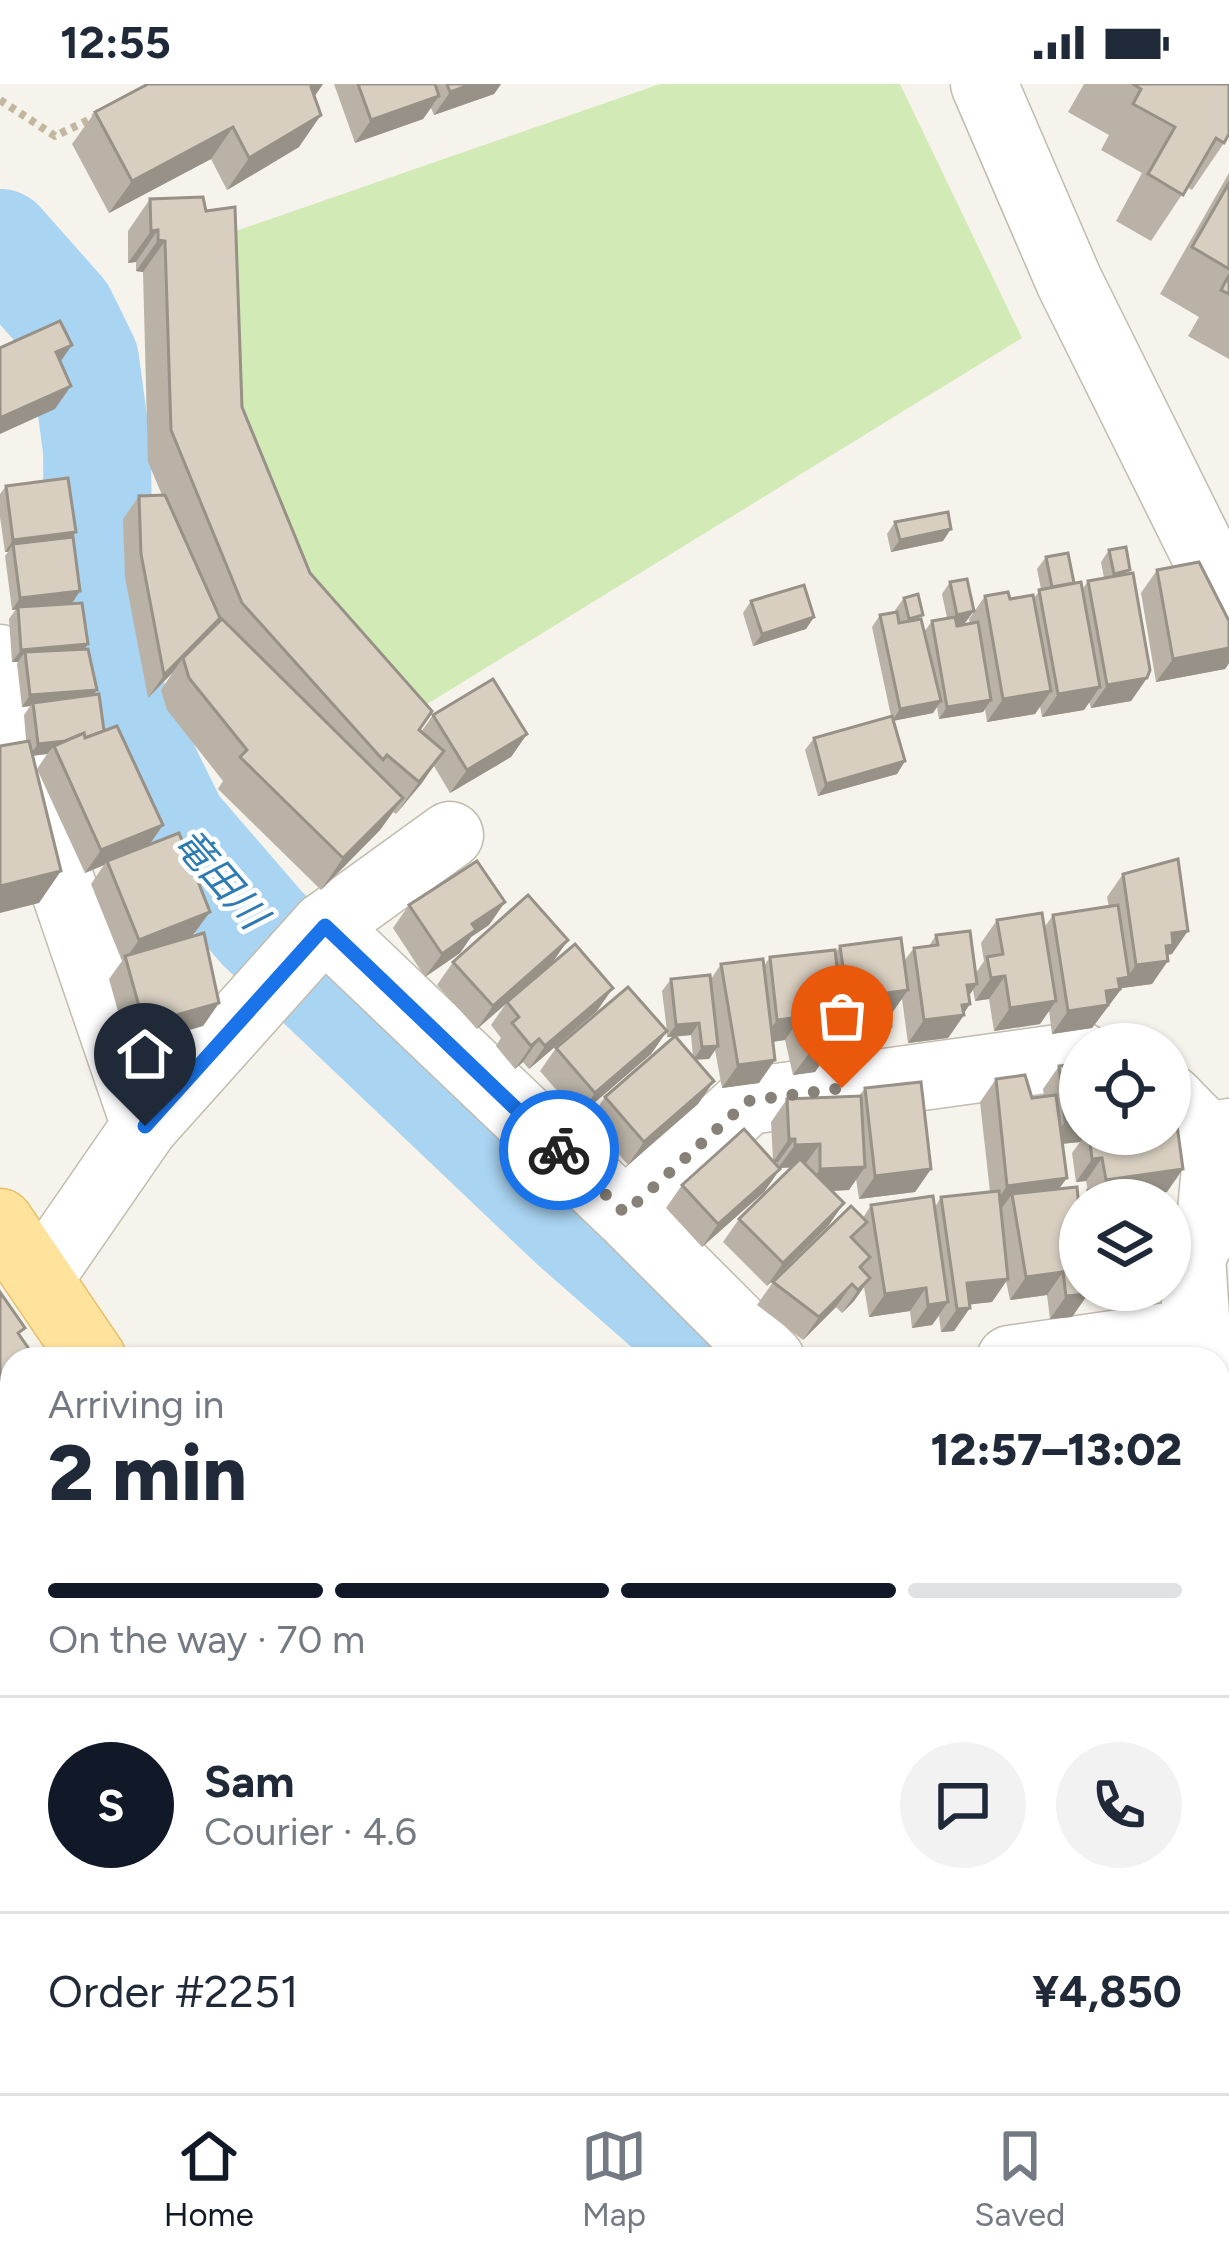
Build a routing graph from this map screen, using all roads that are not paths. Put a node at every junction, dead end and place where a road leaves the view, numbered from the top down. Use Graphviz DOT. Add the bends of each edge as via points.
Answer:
graph roads {
  1 [pos="984,84"];
  2 [pos="1203,493"];
  3 [pos="1229,604"];
  4 [pos="0,658"];
  5 [pos="451,835"];
  6 [pos="320,931"];
  7 [pos="1059,1058"];
  8 [pos="1191,1114"];
  9 [pos="145,1126"];
  10 [pos="1223,1139"];
  11 [pos="625,1213"];
  12 [pos="0,1222"];
  13 [pos="40,1278"];
  14 [pos="85,1347"];
  15 [pos="759,1347"];
  16 [pos="1213,1347"];
  1 -- 2 [label="street" via="1069,280"];
  2 -- 3 [label="street"];
  4 -- 9 [label="street" via="19,758"];
  5 -- 6 [label="street"];
  6 -- 9 [label="street"];
  6 -- 11 [label="street"];
  7 -- 11 [label="street" via="748,1101"];
  8 -- 10 [label="street"];
  9 -- 13 [label="street"];
  10 -- 16 [label="street" via="1210,1222 1192,1256"];
  11 -- 15 [label="street"];
  12 -- 13 [label="main road"];
  13 -- 14 [label="main road"];
}
